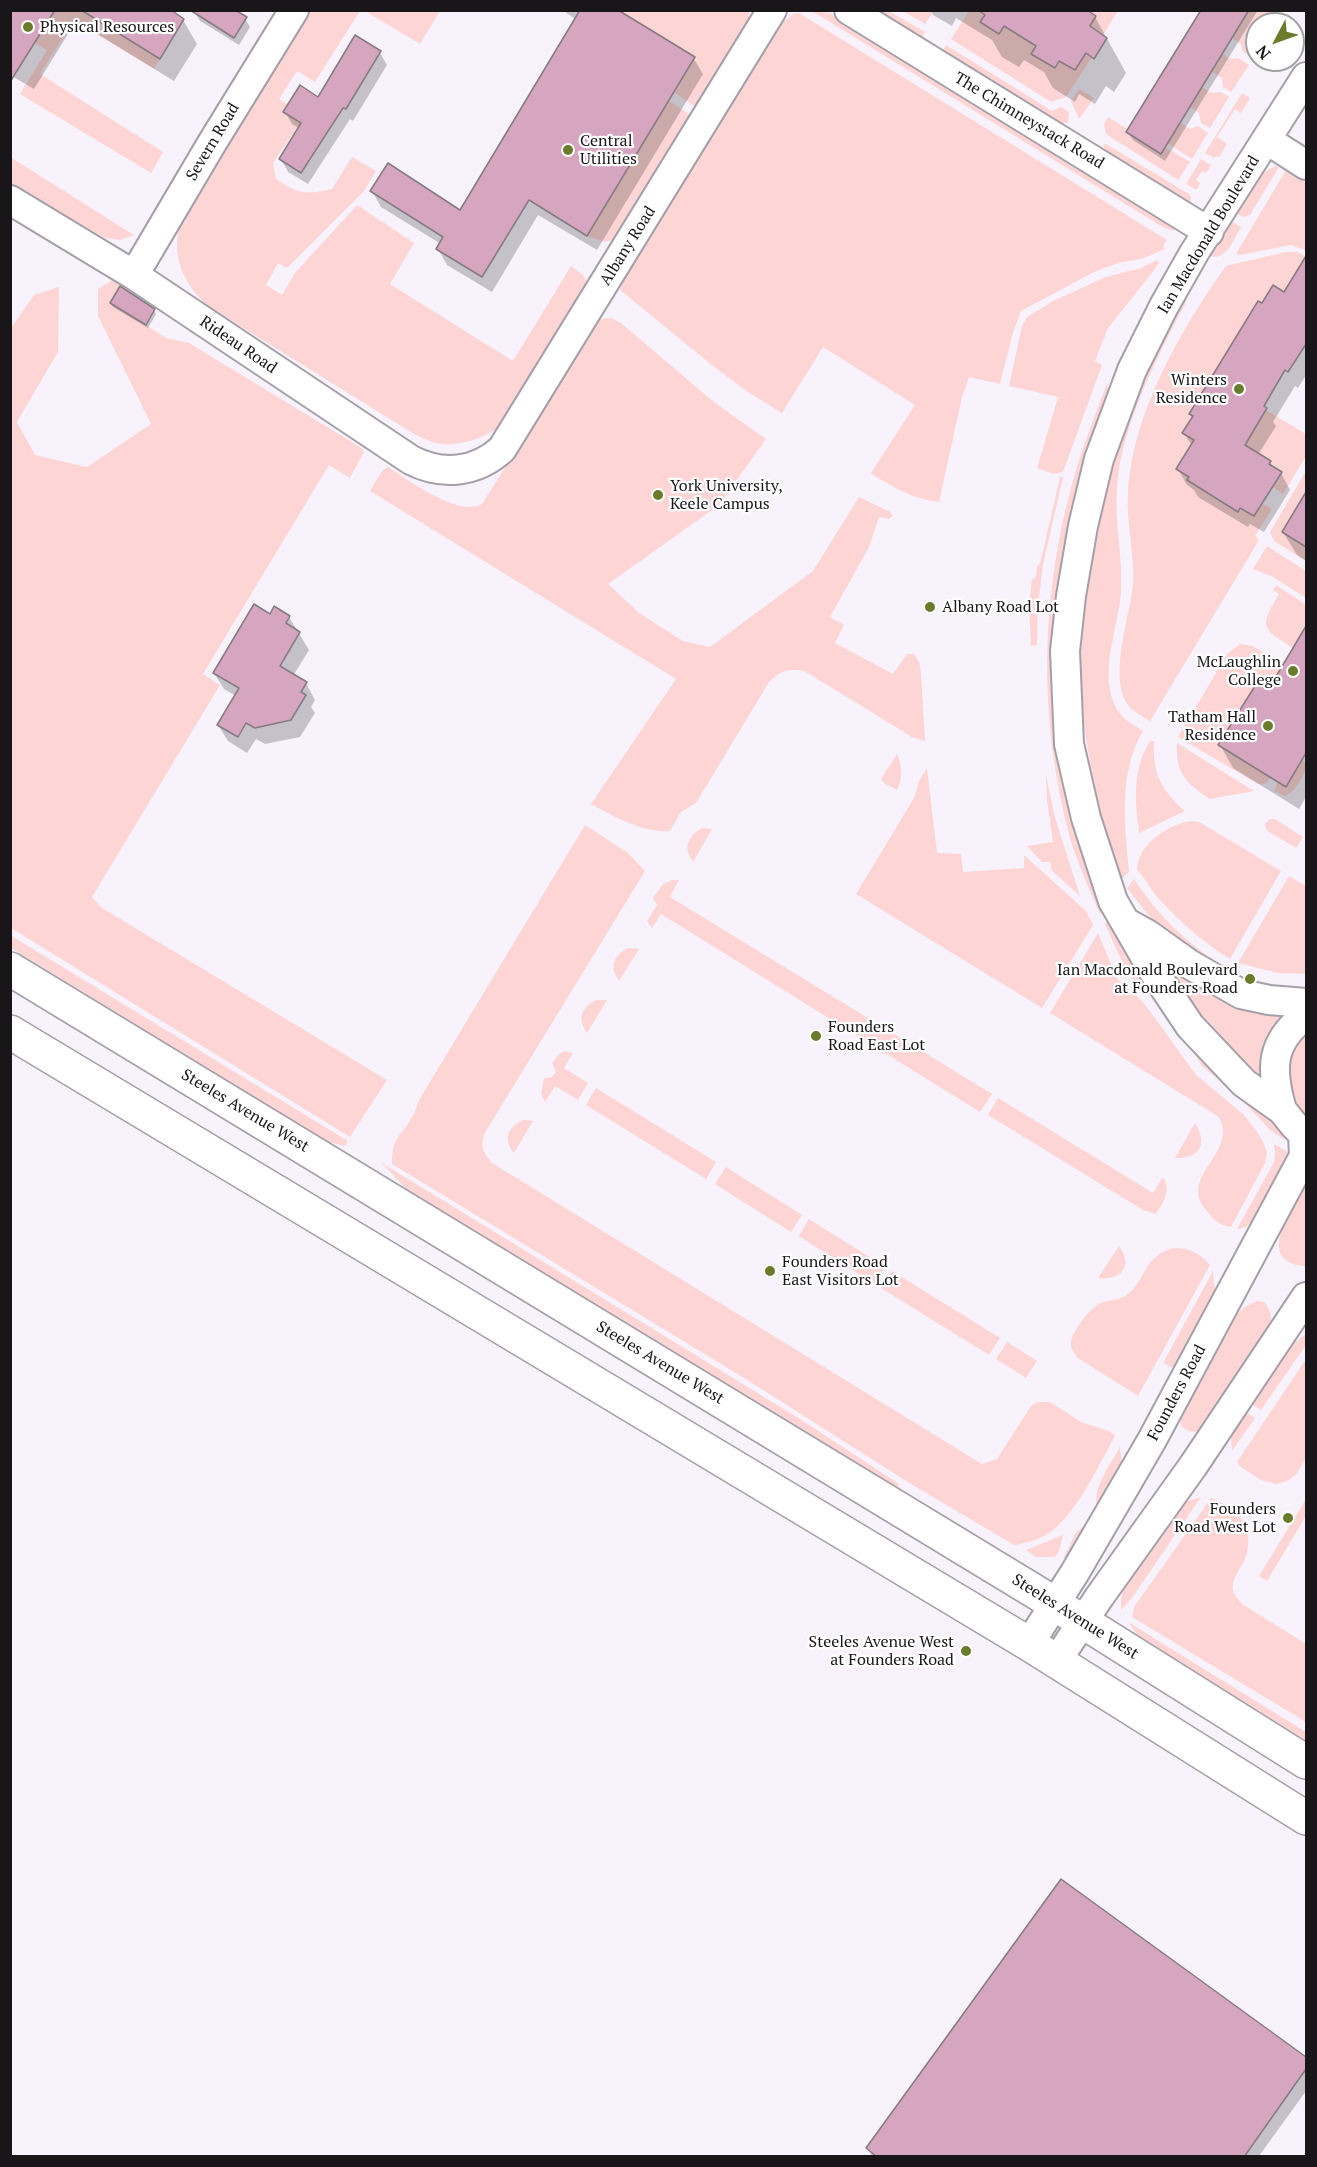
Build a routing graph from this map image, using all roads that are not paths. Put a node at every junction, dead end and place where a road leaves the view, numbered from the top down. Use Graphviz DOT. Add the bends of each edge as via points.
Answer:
graph roads {
  1 [pos="294,10"];
  2 [pos="772,10"];
  3 [pos="849,10"];
  4 [pos="1306,77"];
  5 [pos="1267,140"];
  6 [pos="1306,165"];
  7 [pos="10,200"];
  8 [pos="1209,232"];
  9 [pos="134,275"];
  10 [pos="470,468"];
  11 [pos="1125,922"];
  12 [pos="10,969"];
  13 [pos="1306,1003"];
  14 [pos="1306,1015"];
  15 [pos="10,1032"];
  16 [pos="1282,1110"];
  17 [pos="1305,1135"];
  18 [pos="1306,1297"];
  19 [pos="1054,1603"];
  20 [pos="1082,1622"];
  21 [pos="1029,1644"];
  22 [pos="1057,1660"];
  23 [pos="1194,1692"];
  24 [pos="1166,1729"];
  25 [pos="1306,1762"];
  26 [pos="1306,1818"];
  1 -- 9 [label="street, Severn Road"];
  2 -- 10 [label="street, Albany Road" via="502,449"];
  3 -- 8 [label="street, The Chimneystack Road"];
  4 -- 5 [label="street, Ian Macdonald Boulevard"];
  5 -- 6 [label="street"];
  5 -- 8 [label="street, Ian Macdonald Boulevard"];
  7 -- 9 [label="street, Rideau Road"];
  8 -- 11 [label="street, Ian Macdonald Boulevard" via="1164,306 1130,376 1099,459 1071,596 1065,651 1069,744 1086,818 1113,901"];
  9 -- 10 [label="street, Rideau Road" via="411,460 437,469"];
  11 -- 13 [label="street" via="1242,994"];
  11 -- 16 [label="street, Ian Macdonald Boulevard" via="1190,1026 1244,1083"];
  12 -- 19 [label="main road, Steeles Avenue West"];
  14 -- 16 [label="street, Ian Macdonald Boulevard" via="1288,1031 1275,1055 1275,1087"];
  15 -- 21 [label="main road"];
  16 -- 17 [label="street, Ian Macdonald Boulevard"];
  17 -- 19 [label="street, Founders Road" via="1304,1156 1152,1440"];
  18 -- 20 [label="street"];
  19 -- 20 [label="main road, Steeles Avenue West"];
  19 -- 21 [label="street, Founders Road"];
  20 -- 22 [label="street"];
  20 -- 23 [label="main road, Steeles Avenue West"];
  21 -- 22 [label="main road"];
  22 -- 24 [label="main road"];
  23 -- 24 [label="main road"];
  23 -- 25 [label="main road, Steeles Avenue West"];
  24 -- 26 [label="main road"];
}
